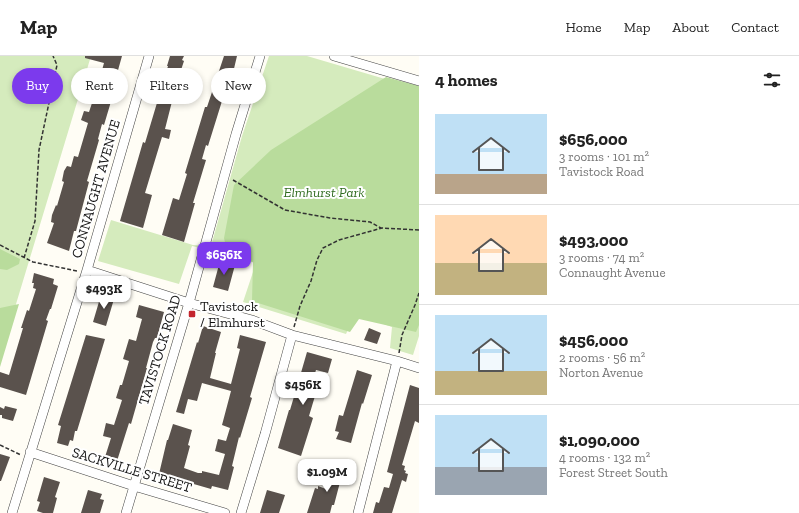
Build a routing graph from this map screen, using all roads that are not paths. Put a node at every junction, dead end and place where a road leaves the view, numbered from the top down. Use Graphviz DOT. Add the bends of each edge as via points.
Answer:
graph roads {
  1 [pos="149,56"];
  2 [pos="260,56"];
  3 [pos="334,56"];
  4 [pos="419,81"];
  5 [pos="86,272"];
  6 [pos="189,303"];
  7 [pos="292,335"];
  8 [pos="397,361"];
  9 [pos="419,368"];
  10 [pos="29,455"];
  11 [pos="134,486"];
  12 [pos="12,513"];
  13 [pos="126,513"];
  14 [pos="225,513"];
  15 [pos="241,513"];
  16 [pos="358,513"];
  1 -- 5 [label="street, CONNAUGHT AVENUE"];
  2 -- 6 [label="street, TAVISTOCK ROAD"];
  3 -- 4 [label="street"];
  5 -- 6 [label="street"];
  5 -- 10 [label="street, CONNAUGHT AVENUE"];
  6 -- 7 [label="street" via="252,320"];
  6 -- 11 [label="street, TAVISTOCK ROAD"];
  7 -- 8 [label="street"];
  7 -- 15 [label="street"];
  8 -- 9 [label="street"];
  8 -- 16 [label="street"];
  10 -- 11 [label="street, SACKVILLE STREET"];
  10 -- 12 [label="street, CONNAUGHT AVENUE"];
  11 -- 13 [label="street, TAVISTOCK ROAD"];
  11 -- 14 [label="street, SACKVILLE STREET"];
}
